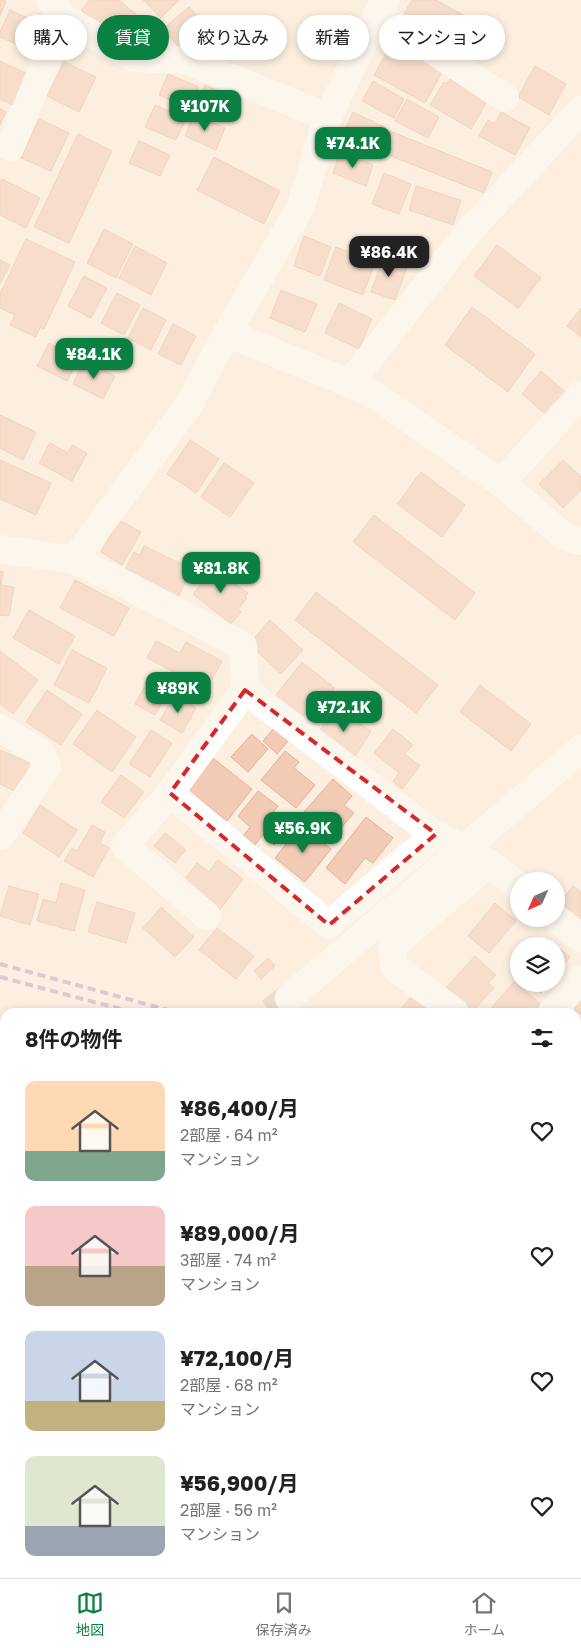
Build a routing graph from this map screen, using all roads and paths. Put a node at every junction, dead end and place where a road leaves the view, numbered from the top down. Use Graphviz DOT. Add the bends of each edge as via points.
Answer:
graph roads {
  1 [pos="382,7"];
  2 [pos="57,9"];
  3 [pos="505,98"];
  4 [pos="581,110"];
  5 [pos="328,117"];
  6 [pos="10,147"];
  7 [pos="227,333"];
  8 [pos="349,384"];
  9 [pos="581,395"];
  10 [pos="501,483"];
  11 [pos="581,541"];
  12 [pos="0,549"];
  13 [pos="74,560"];
  14 [pos="244,690"];
  15 [pos="0,728"];
  16 [pos="581,748"];
  17 [pos="170,793"];
  18 [pos="436,834"];
  19 [pos="0,836"];
  20 [pos="463,850"];
  21 [pos="489,863"];
  22 [pos="510,880"];
  23 [pos="207,916"];
  24 [pos="565,925"];
  25 [pos="581,938"];
  26 [pos="581,979"];
  27 [pos="288,998"];
  28 [pos="449,1008"];
  29 [pos="556,1008"];
  1 -- 3 [label="street"];
  1 -- 5 [label="street"];
  2 -- 5 [label="street" via="133,58 186,60"];
  2 -- 6 [label="street"];
  4 -- 8 [label="street" via="470,230"];
  5 -- 7 [label="street" via="300,208"];
  7 -- 8 [label="street"];
  7 -- 13 [label="street" via="188,406"];
  8 -- 10 [label="street" via="370,392"];
  9 -- 10 [label="street"];
  10 -- 11 [label="street" via="564,536"];
  12 -- 13 [label="street"];
  13 -- 14 [label="street" via="243,646"];
  14 -- 17 [label="street"];
  14 -- 18 [label="street"];
  15 -- 19 [label="street" via="41,753 47,767"];
  16 -- 20 [label="street"];
  17 -- 18 [label="street" via="330,925"];
  17 -- 23 [label="street" via="125,846"];
  18 -- 20 [label="street"];
  20 -- 21 [label="street"];
  20 -- 27 [label="street"];
  21 -- 22 [label="street"];
  21 -- 28 [label="street" via="392,946 394,968"];
  24 -- 25 [label="street"];
  26 -- 29 [label="street"];
}
